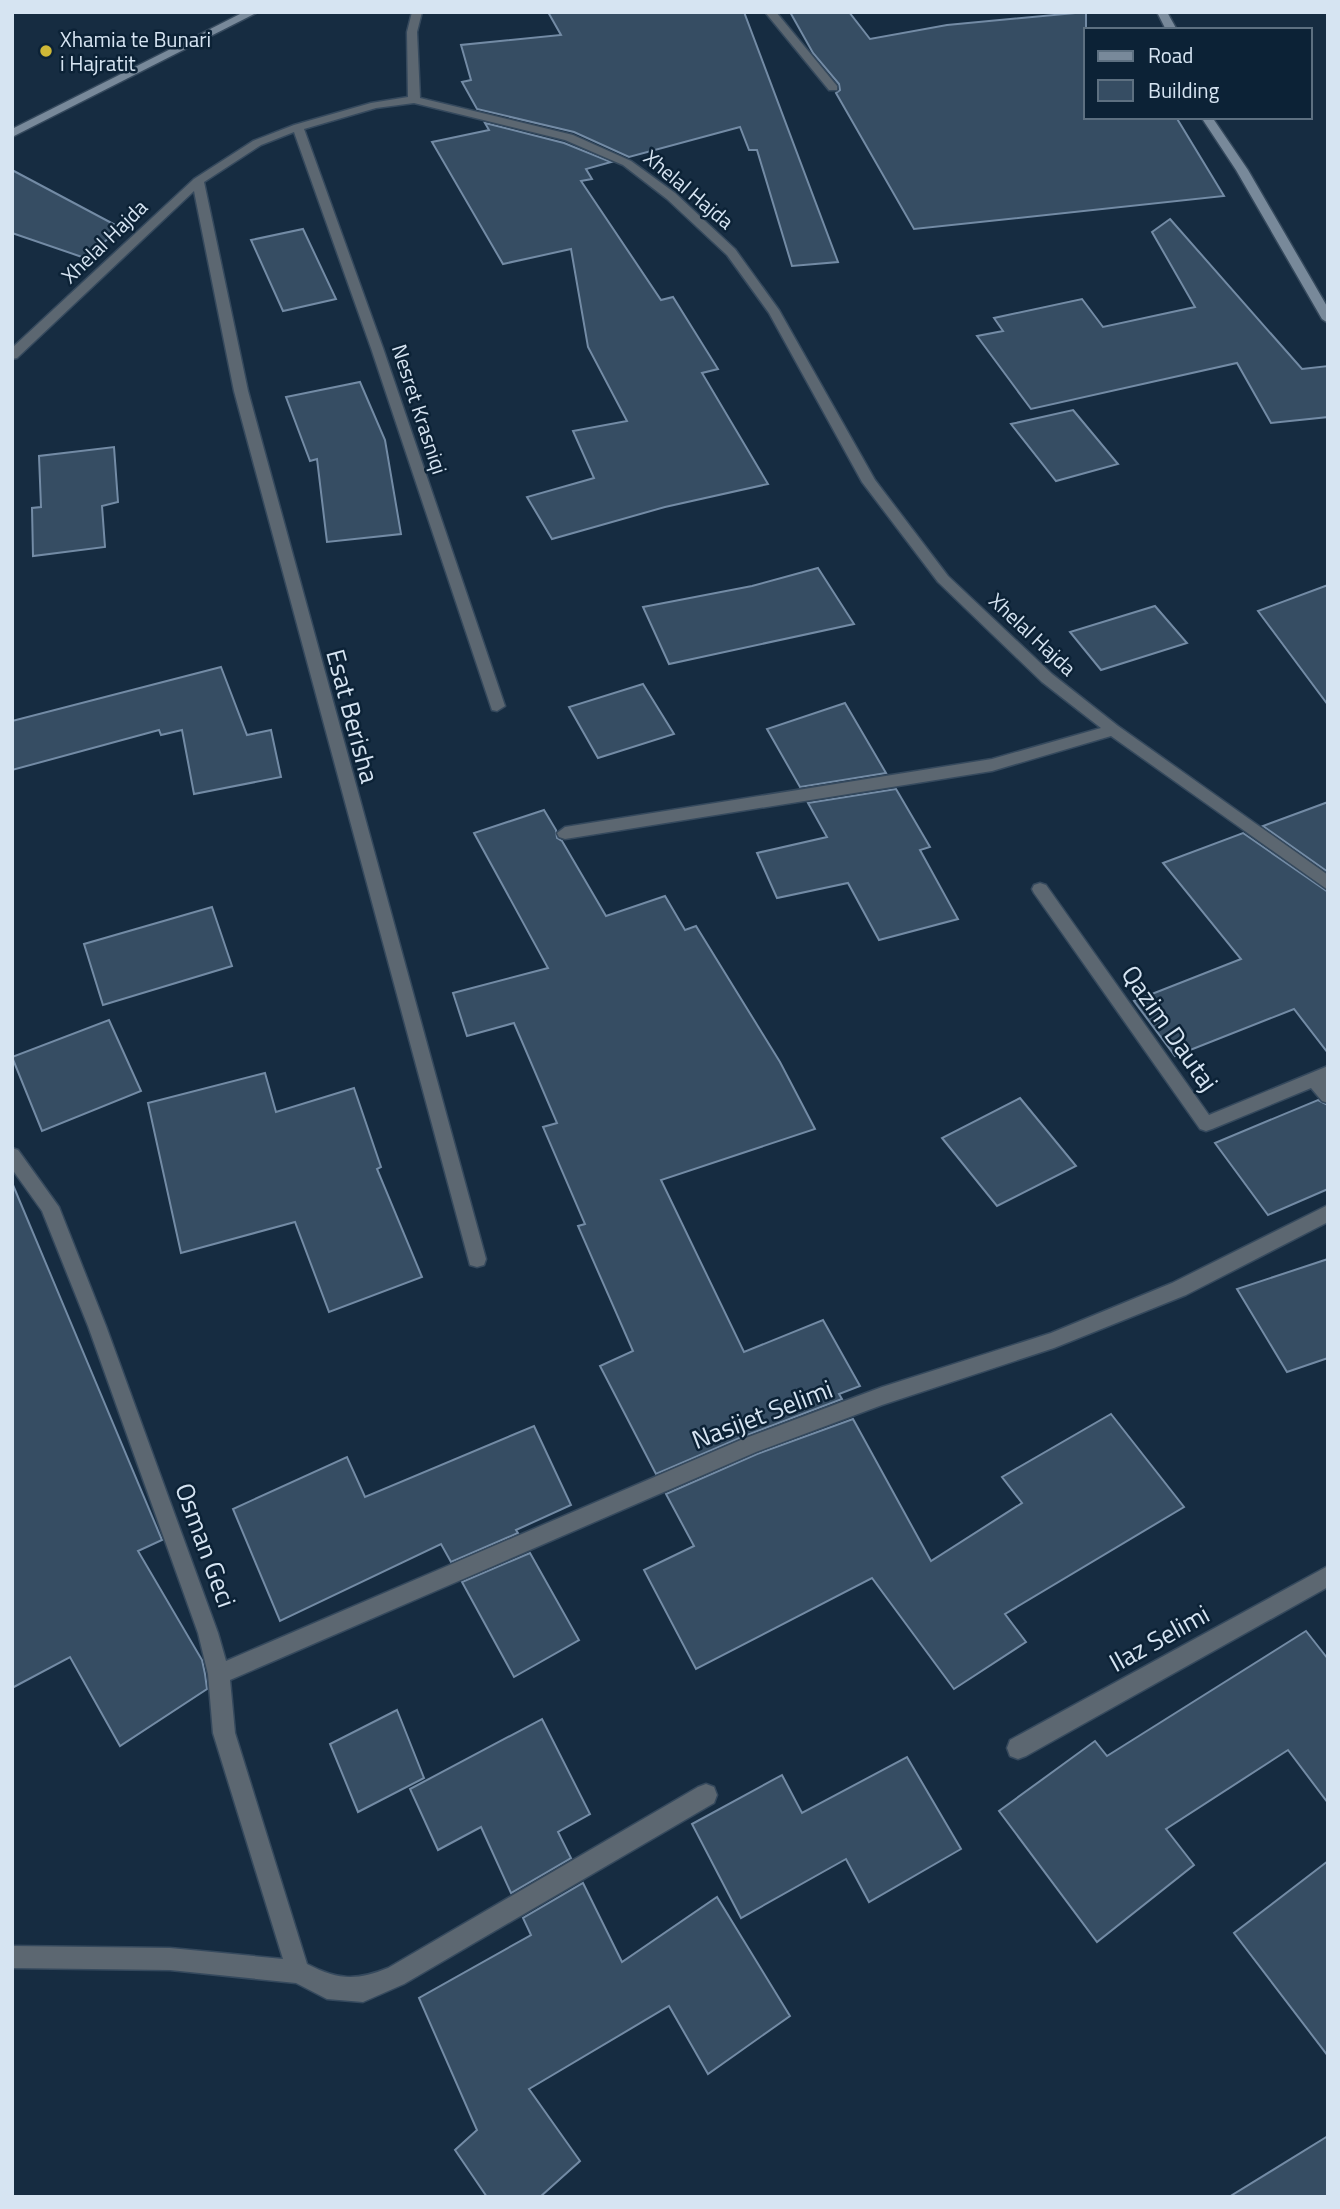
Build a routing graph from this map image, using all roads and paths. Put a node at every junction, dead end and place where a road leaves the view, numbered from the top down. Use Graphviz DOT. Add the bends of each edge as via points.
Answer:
graph roads {
  1 [pos="253,12"];
  2 [pos="417,12"];
  3 [pos="770,12"];
  4 [pos="1162,12"];
  5 [pos="1171,28"];
  6 [pos="833,88"];
  7 [pos="414,100"];
  8 [pos="1207,119"];
  9 [pos="298,127"];
  10 [pos="12,134"];
  11 [pos="198,181"];
  12 [pos="1328,319"];
  13 [pos="12,355"];
  14 [pos="496,706"];
  15 [pos="1113,730"];
  16 [pos="565,833"];
  17 [pos="1328,884"];
  18 [pos="1040,890"];
  19 [pos="1321,1076"];
  20 [pos="1328,1096"];
  21 [pos="12,1155"];
  22 [pos="1328,1213"];
  23 [pos="477,1259"];
  24 [pos="1328,1576"];
  25 [pos="219,1674"];
  26 [pos="1018,1748"];
  27 [pos="706,1795"];
  28 [pos="12,1957"];
  29 [pos="298,1972"];
  1 -- 10 [label="street"];
  2 -- 7 [label="street" via="412,32"];
  3 -- 6 [label="street"];
  4 -- 5 [label="street"];
  7 -- 9 [label="street, Xhelal Hajda" via="375,105"];
  7 -- 15 [label="street, Xhelal Hajda" via="569,137 627,163 671,196 731,252 775,313 869,482 943,579 1047,678"];
  8 -- 12 [label="street"];
  9 -- 11 [label="street, Xhelal Hajda" via="257,143"];
  9 -- 14 [label="street, Nesret Krasniqi"];
  11 -- 13 [label="street, Xhelal Hajda"];
  11 -- 23 [label="street, Esat Berisha" via="241,391"];
  15 -- 16 [label="street" via="992,765"];
  15 -- 17 [label="street, Xhelal Hajda"];
  18 -- 19 [label="street, Qazim Dautaj" via="1206,1124"];
  19 -- 20 [label="street"];
  21 -- 25 [label="street, Osman Geci" via="50,1207 208,1633"];
  22 -- 25 [label="street, Nasijet Selimi" via="1154,1299 1055,1340 750,1445"];
  24 -- 26 [label="street, Ilaz Selimi"];
  25 -- 29 [label="street, Osman Geci" via="224,1733"];
  27 -- 29 [label="street" via="396,1976 363,1990 327,1987"];
  28 -- 29 [label="street" via="170,1959"];
}
